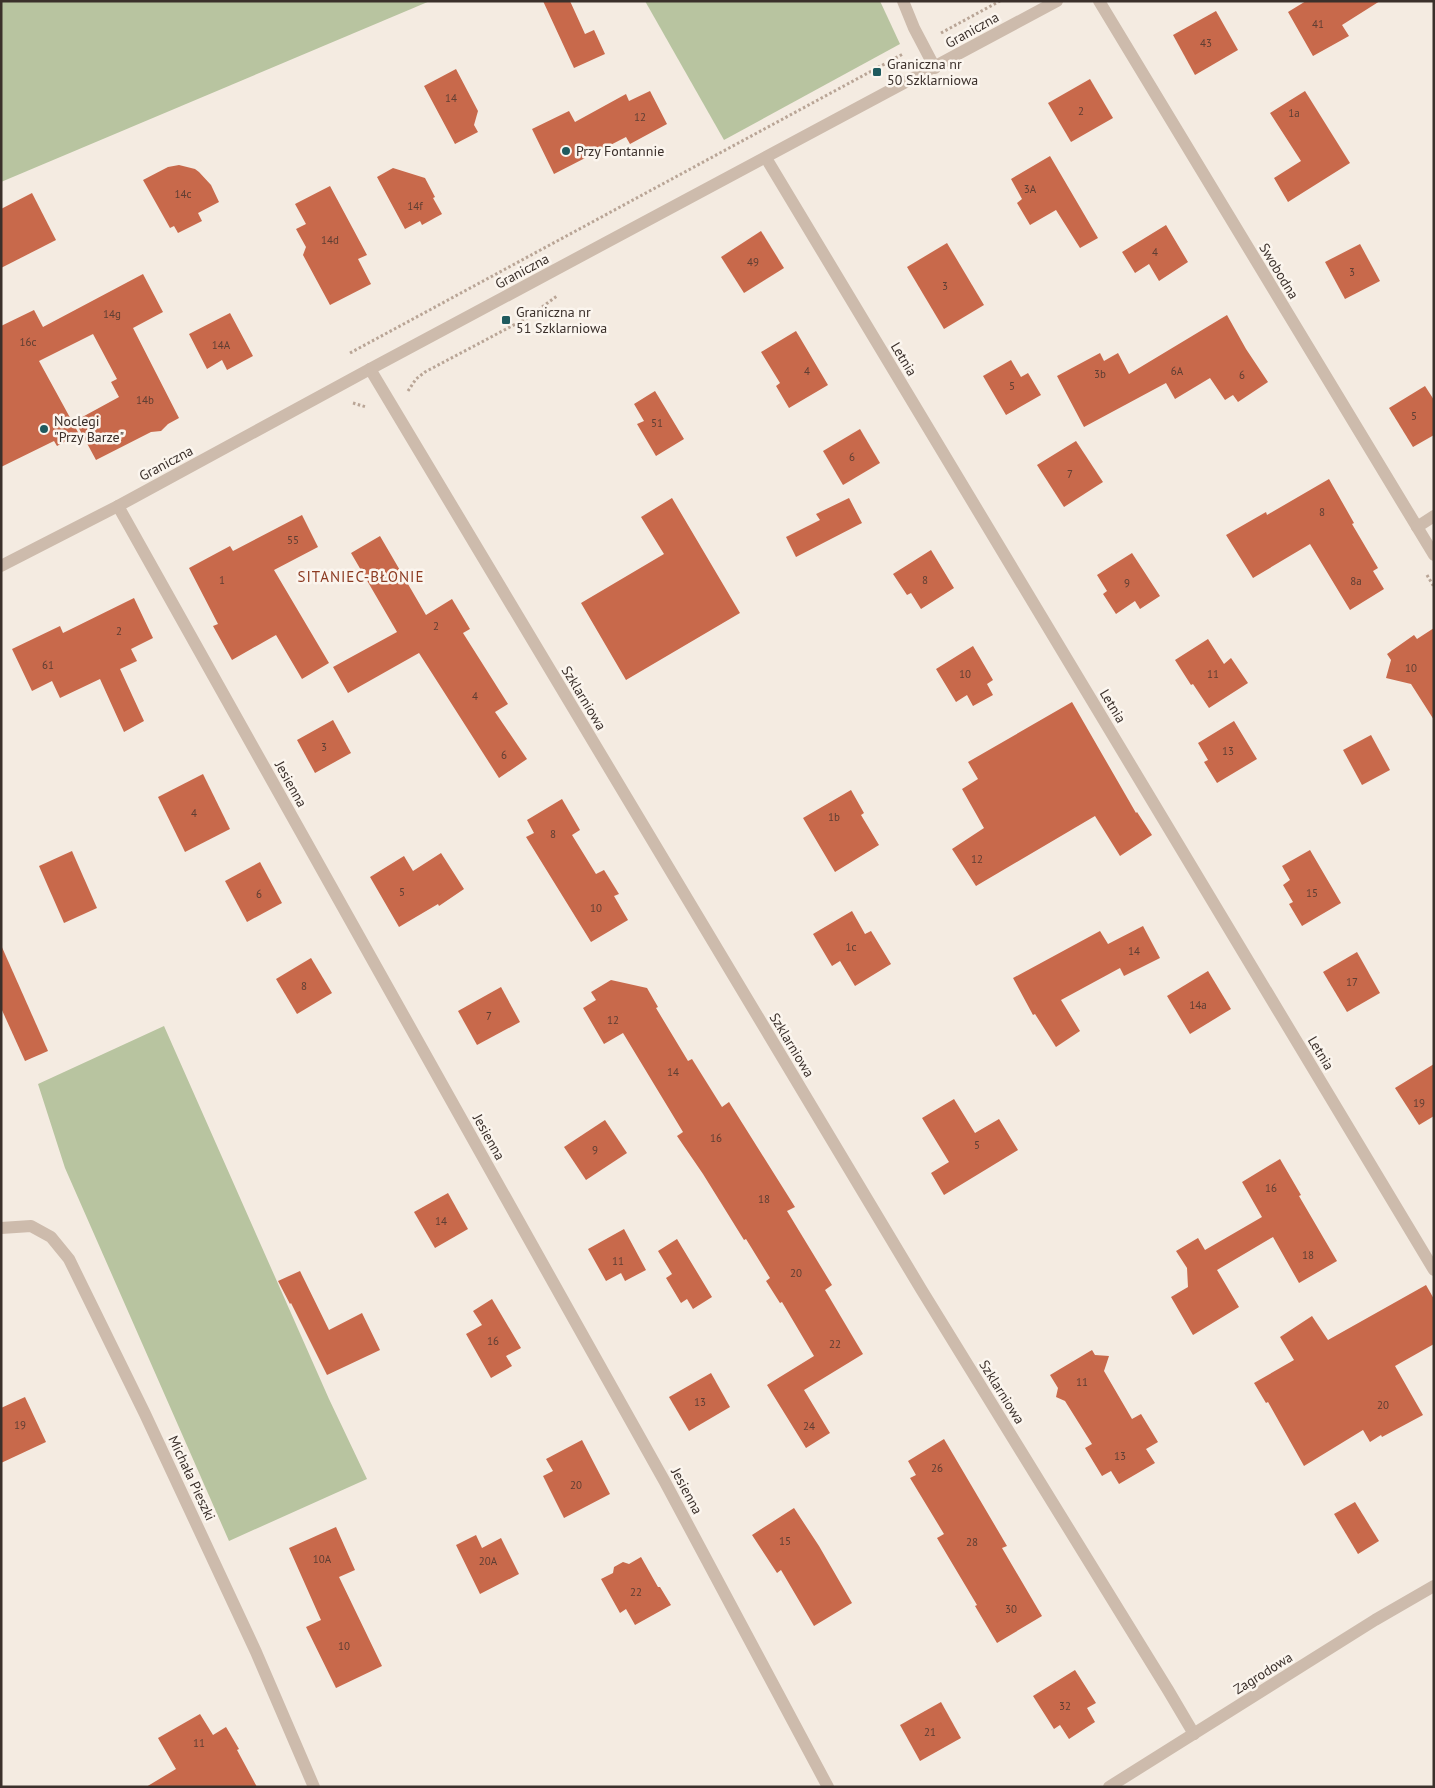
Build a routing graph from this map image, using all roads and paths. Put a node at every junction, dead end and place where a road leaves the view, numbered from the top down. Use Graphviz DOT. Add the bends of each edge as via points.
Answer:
graph roads {
  1 [pos="903,1"];
  2 [pos="1057,1"];
  3 [pos="1099,1"];
  4 [pos="935,68"];
  5 [pos="766,158"];
  6 [pos="370,369"];
  7 [pos="118,506"];
  8 [pos="1434,516"];
  9 [pos="1417,527"];
  10 [pos="1434,555"];
  11 [pos="1,566"];
  12 [pos="1,1228"];
  13 [pos="1434,1270"];
  14 [pos="1434,1586"];
  15 [pos="1194,1734"];
  16 [pos="314,1787"];
  17 [pos="828,1787"];
  18 [pos="1109,1787"];
  1 -- 4 [label="street"];
  2 -- 4 [label="street, Graniczna"];
  3 -- 9 [label="street, Swobodna"];
  4 -- 5 [label="street, Graniczna"];
  5 -- 6 [label="street, Graniczna"];
  5 -- 13 [label="street, Letnia"];
  6 -- 7 [label="street, Graniczna"];
  6 -- 15 [label="street, Szklarniowa" via="910,1272"];
  7 -- 11 [label="street, Graniczna"];
  7 -- 17 [label="street, Jesienna" via="665,1482"];
  8 -- 9 [label="street"];
  9 -- 10 [label="street, Swobodna"];
  12 -- 16 [label="street, Michała Pieszki" via="31,1226 51,1237 69,1260 240,1617"];
  14 -- 15 [label="street, Zagrodowa"];
  15 -- 18 [label="street, Zagrodowa"];
}
